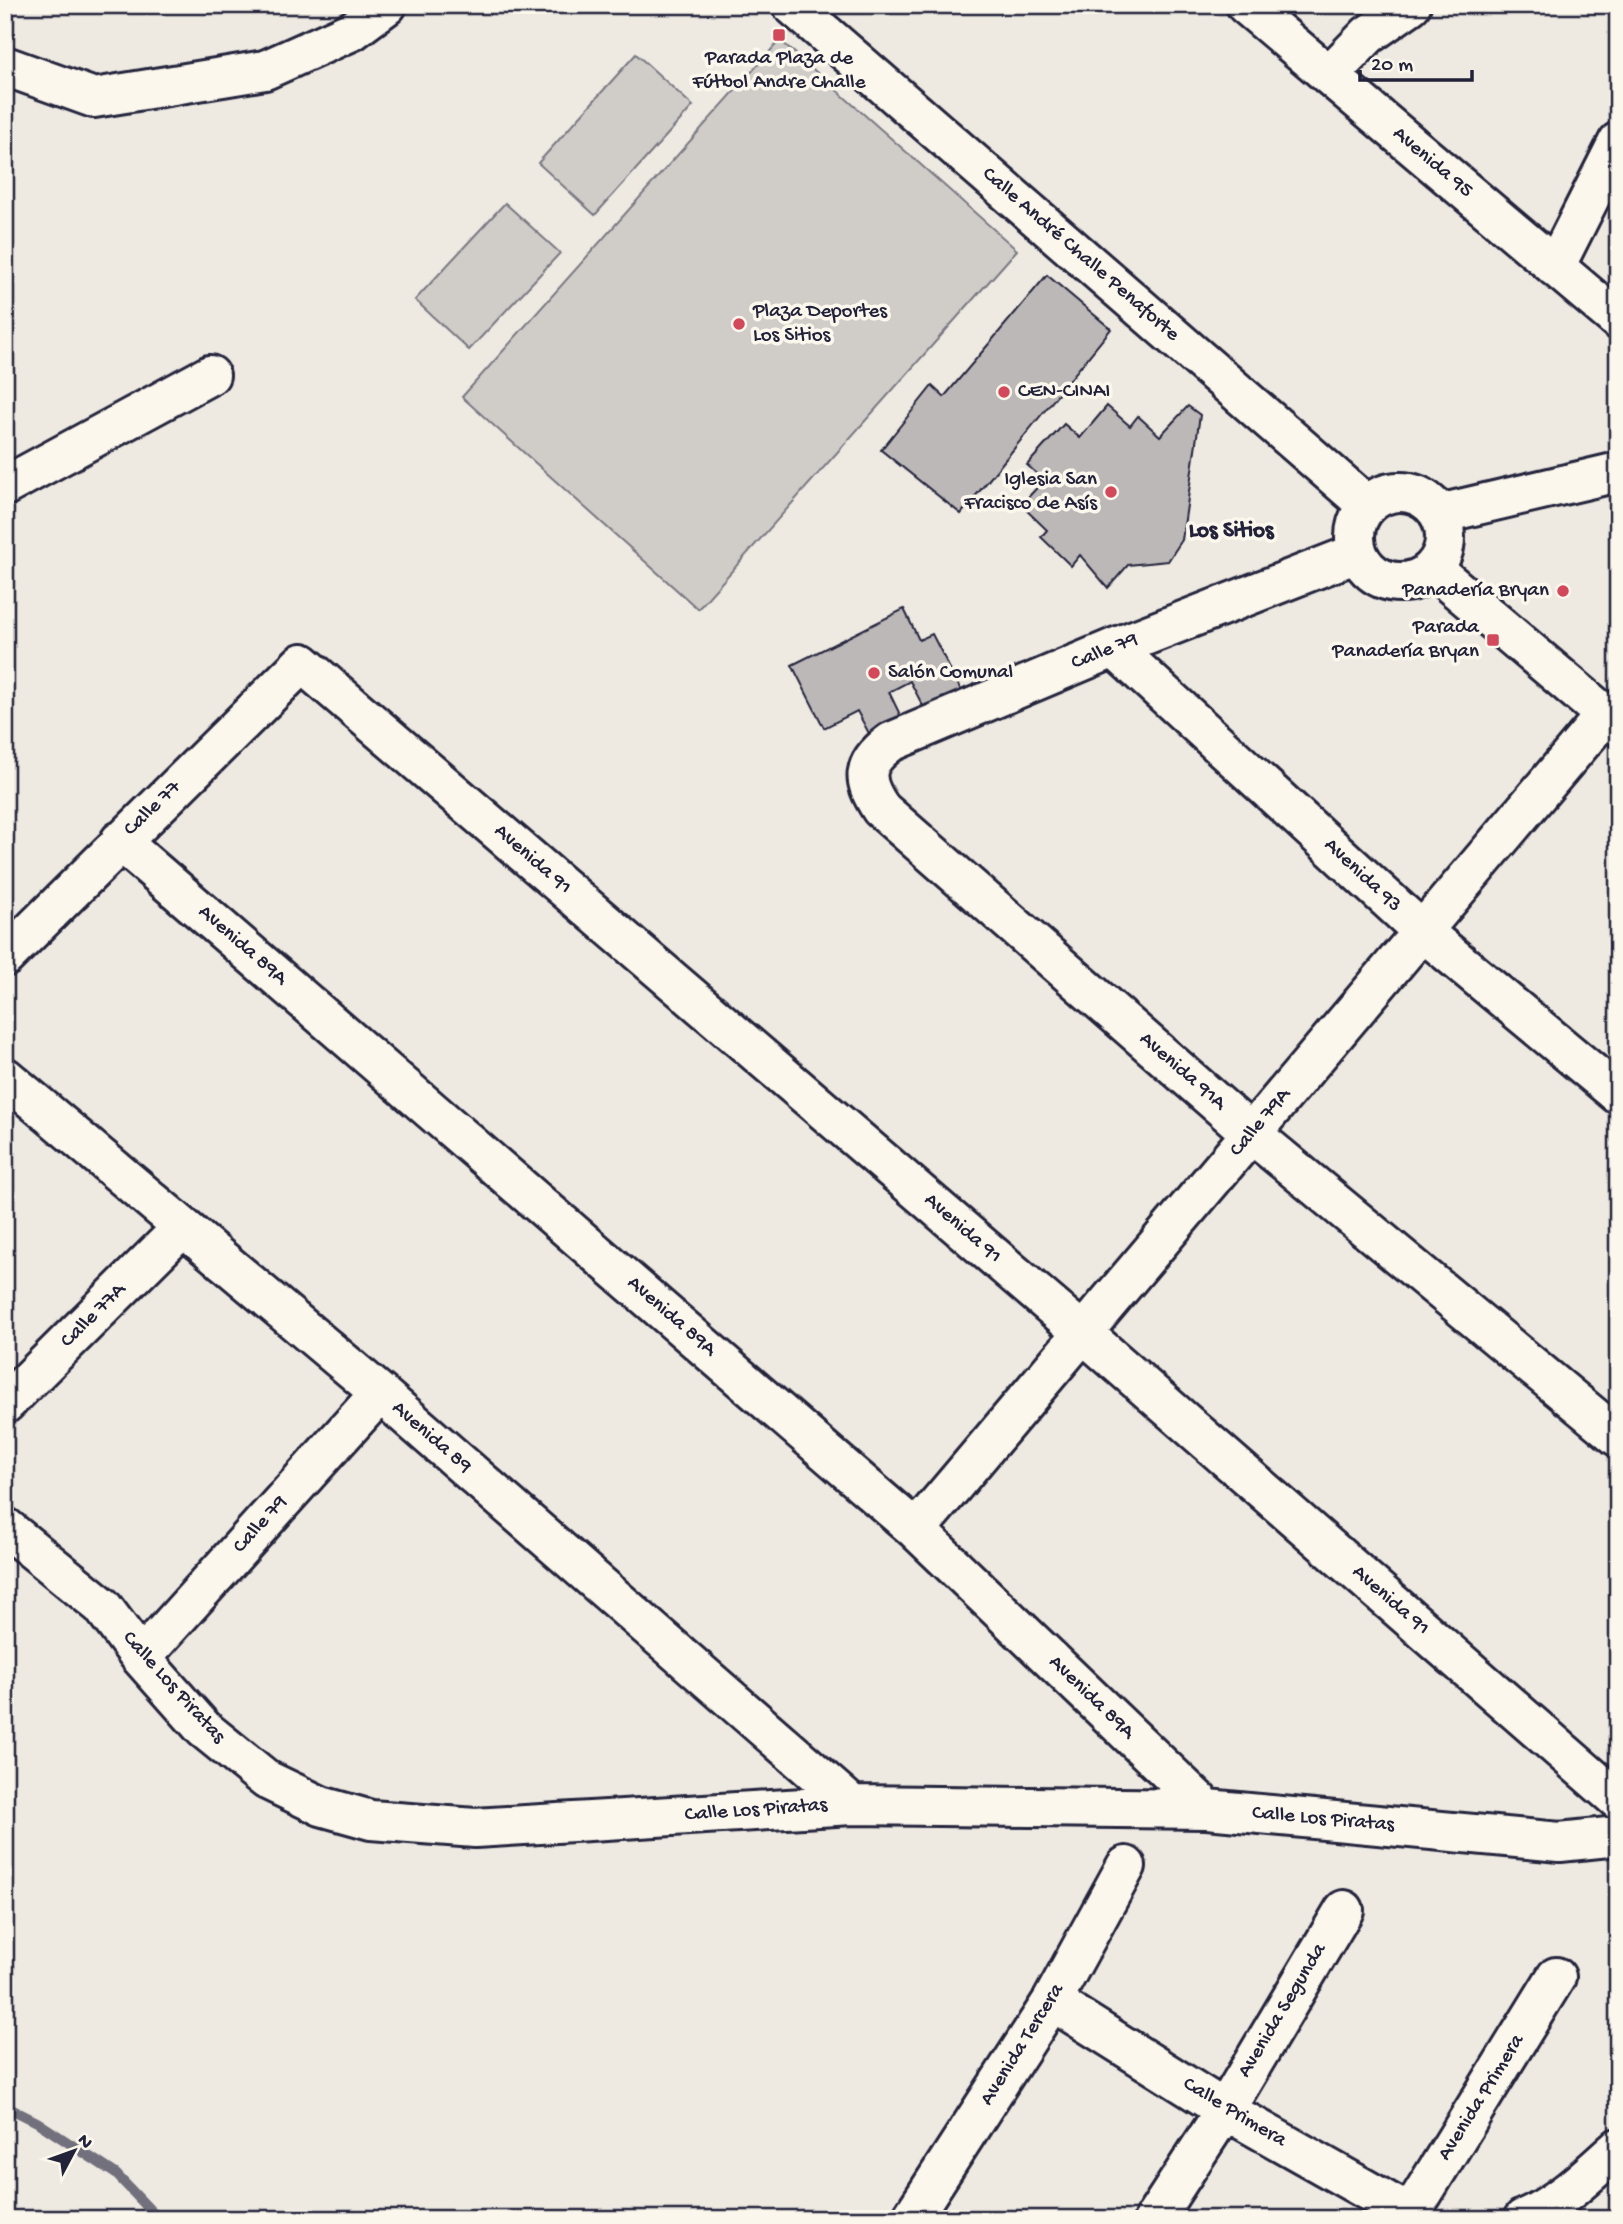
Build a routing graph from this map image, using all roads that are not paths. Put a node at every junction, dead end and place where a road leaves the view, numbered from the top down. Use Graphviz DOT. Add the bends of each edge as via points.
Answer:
graph roads {
  1 [pos="387,5"];
  2 [pos="792,5"];
  3 [pos="1246,5"];
  4 [pos="1411,5"];
  5 [pos="5,65"];
  6 [pos="1329,75"];
  7 [pos="1618,142"];
  8 [pos="1555,267"];
  9 [pos="1618,320"];
  10 [pos="210,375"];
  11 [pos="1618,472"];
  12 [pos="5,486"];
  13 [pos="1367,505"];
  14 [pos="1439,514"];
  15 [pos="1357,553"];
  16 [pos="1433,569"];
  17 [pos="1114,648"];
  18 [pos="302,663"];
  19 [pos="1611,721"];
  20 [pos="867,770"];
  21 [pos="120,841"];
  22 [pos="1422,931"];
  23 [pos="5,957"];
  24 [pos="5,1077"];
  25 [pos="1618,1094"];
  26 [pos="1252,1133"];
  27 [pos="183,1227"];
  28 [pos="1083,1332"];
  29 [pos="380,1393"];
  30 [pos="5,1404"];
  31 [pos="1618,1437"];
  32 [pos="5,1527"];
  33 [pos="916,1530"];
  34 [pos="141,1658"];
  35 [pos="1618,1800"];
  36 [pos="852,1805"];
  37 [pos="1207,1809"];
  38 [pos="1618,1836"];
  39 [pos="1126,1866"];
  40 [pos="1344,1910"];
  41 [pos="1556,1977"];
  42 [pos="1052,2001"];
  43 [pos="1225,2110"];
  44 [pos="1618,2148"];
  45 [pos="1412,2217"];
  46 [pos="911,2219"];
  47 [pos="1154,2219"];
  48 [pos="1523,2219"];
  1 -- 5 [label="street" via="352,32 265,70 94,98"];
  2 -- 13 [label="street, Calle André Challe Penaforte"];
  3 -- 6 [label="street, Avenida 95"];
  4 -- 6 [label="street" via="1368,35"];
  6 -- 8 [label="street, Avenida 95"];
  7 -- 8 [label="street"];
  8 -- 9 [label="street, Avenida 95"];
  10 -- 12 [label="street"];
  11 -- 14 [label="street"];
  13 -- 14 [label="street" via="1381,496 1405,492 1428,501"];
  13 -- 15 [label="street" via="1354,537"];
  14 -- 16 [label="street" via="1446,542"];
  15 -- 16 [label="street" via="1367,569 1391,582 1418,580"];
  15 -- 17 [label="street, Calle 79"];
  16 -- 19 [label="street"];
  17 -- 20 [label="street, Calle 79" via="891,743 876,753"];
  17 -- 22 [label="street, Avenida 93"];
  18 -- 21 [label="street, Calle 77"];
  18 -- 28 [label="street, Avenida 91"];
  19 -- 22 [label="street, Calle 79A"];
  20 -- 26 [label="street, Avenida 91A" via="869,791 881,809"];
  21 -- 23 [label="street, Calle 77"];
  21 -- 33 [label="street, Avenida 89A"];
  22 -- 25 [label="street, Avenida 93"];
  22 -- 26 [label="street, Calle 79A"];
  24 -- 27 [label="street, Avenida 89"];
  26 -- 28 [label="street, Calle 79A"];
  26 -- 31 [label="street, Avenida 91A"];
  27 -- 29 [label="street, Avenida 89"];
  27 -- 30 [label="street, Calle 77A"];
  28 -- 33 [label="street, Calle 79A"];
  28 -- 35 [label="street, Avenida 91"];
  29 -- 34 [label="street, Calle 79"];
  29 -- 36 [label="street, Avenida 89"];
  32 -- 34 [label="street, Calle Los Piratas" via="102,1606"];
  33 -- 37 [label="street, Avenida 89A"];
  34 -- 36 [label="street, Calle Los Piratas" via="204,1729 267,1780 321,1806 371,1819 475,1828"];
  36 -- 37 [label="street, Calle Los Piratas"];
  37 -- 38 [label="street, Calle Los Piratas" via="1560,1842"];
  39 -- 42 [label="street, Avenida Tercera"];
  40 -- 43 [label="street, Avenida Segunda"];
  41 -- 45 [label="street, Avenida Primera"];
  42 -- 43 [label="street, Calle Primera"];
  42 -- 46 [label="street, Avenida Tercera"];
  43 -- 45 [label="street, Calle Primera"];
  43 -- 47 [label="street, Avenida Segunda"];
  44 -- 48 [label="street" via="1574,2189"];
}
